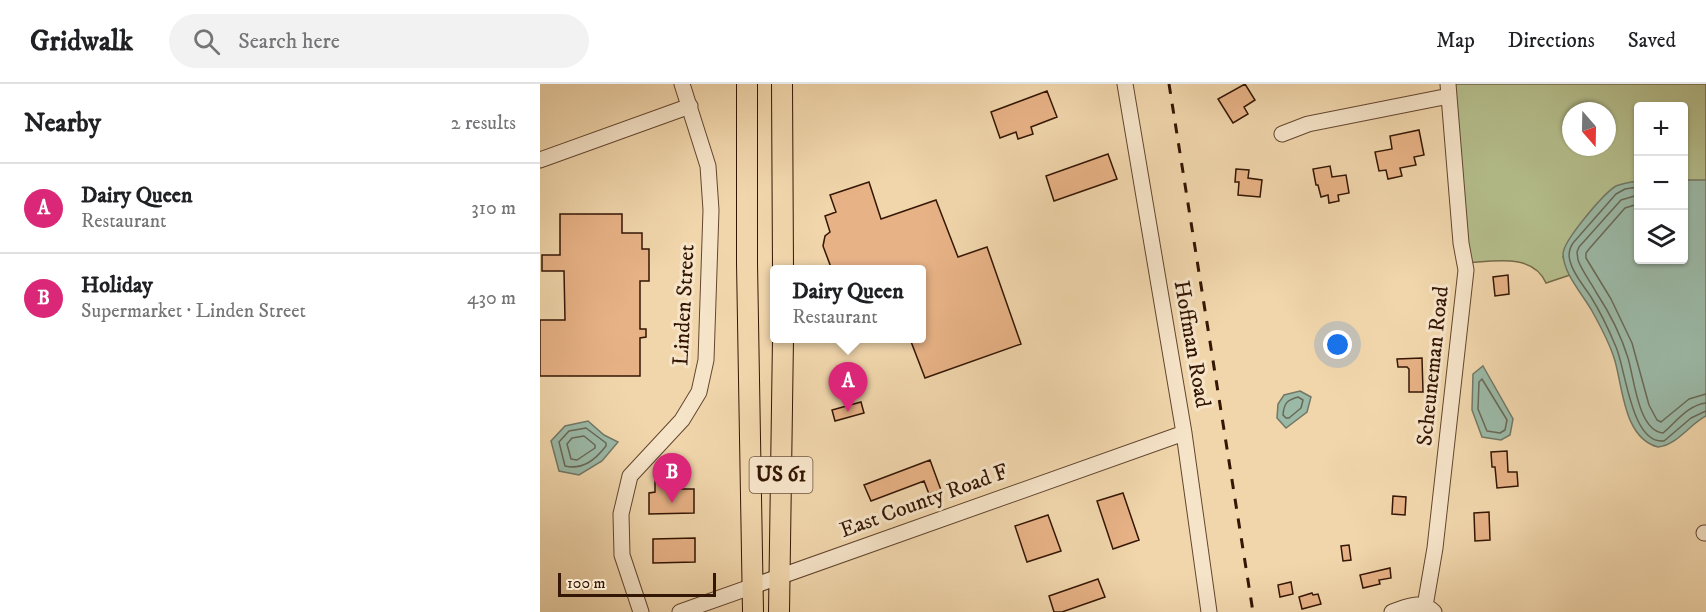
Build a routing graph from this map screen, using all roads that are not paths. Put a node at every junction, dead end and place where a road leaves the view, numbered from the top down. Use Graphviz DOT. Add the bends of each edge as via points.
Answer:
graph roads {
  1 [pos="682,84"];
  2 [pos="747,84"];
  3 [pos="782,84"];
  4 [pos="1125,84"];
  5 [pos="1449,90"];
  6 [pos="690,106"];
  7 [pos="1282,134"];
  8 [pos="540,160"];
  9 [pos="783,265"];
  10 [pos="783,343"];
  11 [pos="1184,433"];
  12 [pos="780,576"];
  13 [pos="753,586"];
  14 [pos="1430,609"];
  15 [pos="641,612"];
  16 [pos="680,612"];
  17 [pos="753,612"];
  18 [pos="779,612"];
  19 [pos="1209,612"];
  20 [pos="1392,612"];
  1 -- 6 [label="street, Linden Street"];
  2 -- 13 [label="main road, US 61"];
  3 -- 9 [label="main road"];
  4 -- 11 [label="street, Hoffman Road"];
  5 -- 7 [label="street, Scheuneman Road" via="1308,124"];
  5 -- 14 [label="street, Scheuneman Road" via="1466,270"];
  6 -- 8 [label="street"];
  6 -- 15 [label="street, Linden Street" via="708,166 711,210 706,360 699,392 682,420 630,476 621,514 622,555"];
  10 -- 12 [label="main road, US 61"];
  11 -- 12 [label="street, East County Road F"];
  11 -- 19 [label="street, Hoffman Road"];
  12 -- 13 [label="street, East County Road F"];
  12 -- 18 [label="main road, US 61"];
  13 -- 16 [label="street, East County Road F"];
  13 -- 17 [label="main road, US 61"];
  14 -- 20 [label="street, Scheuneman Road" via="1413,605"];
}
